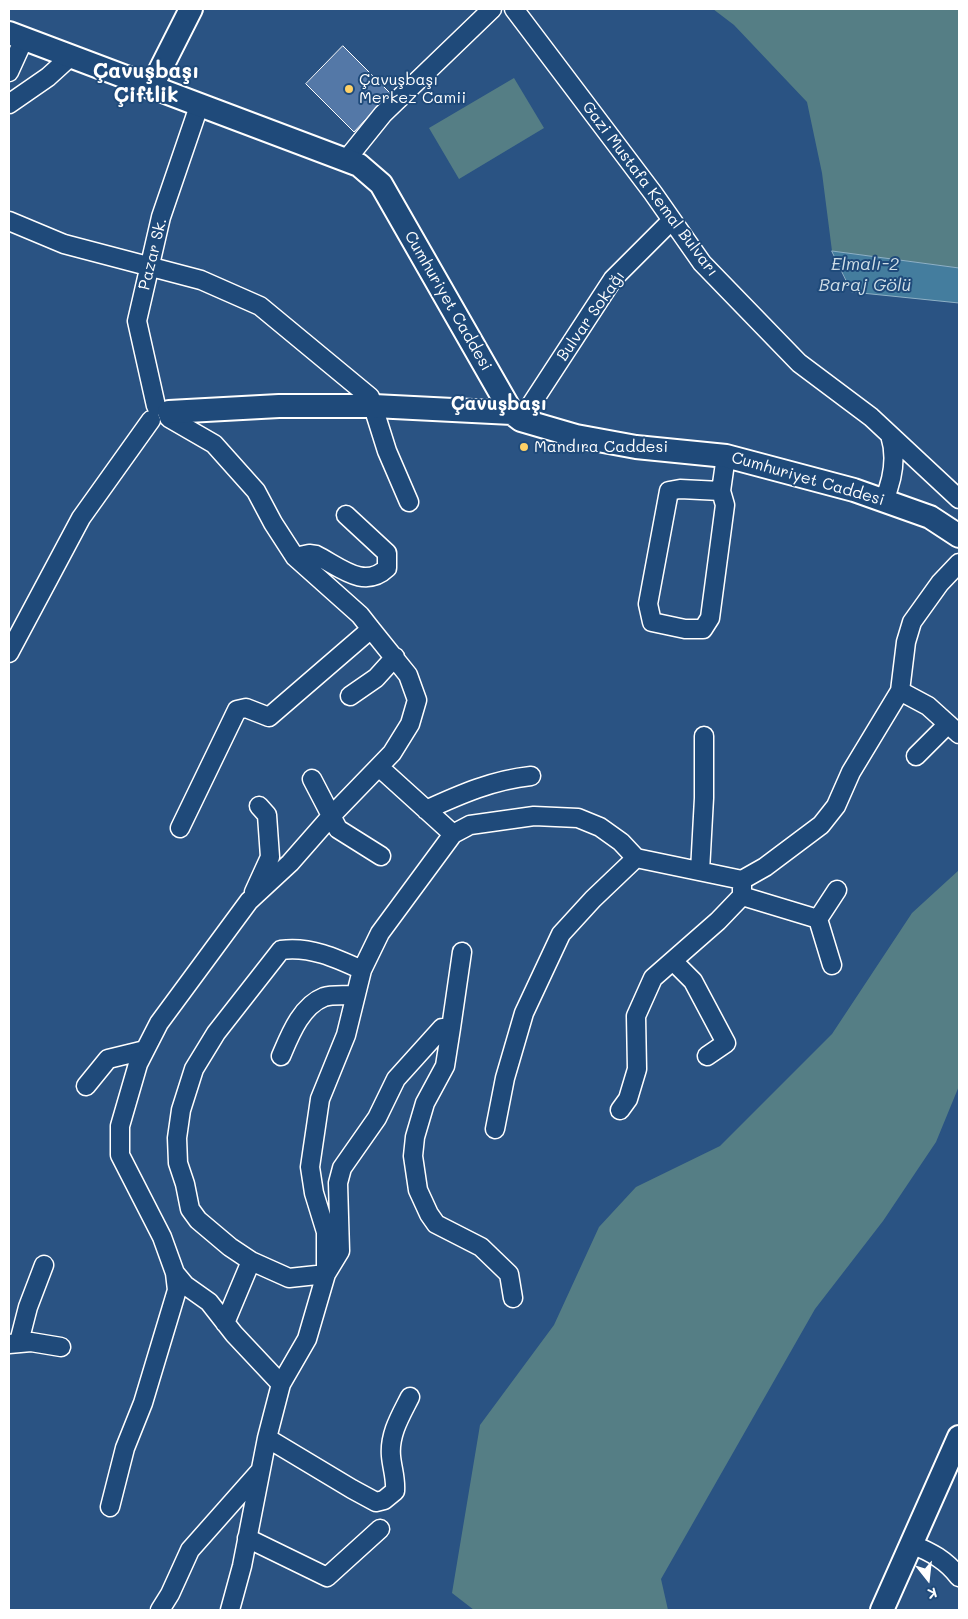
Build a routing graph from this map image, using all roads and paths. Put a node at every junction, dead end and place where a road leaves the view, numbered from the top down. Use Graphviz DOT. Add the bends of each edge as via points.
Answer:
graph roads {
  1 [pos="191,9"];
  2 [pos="492,9"];
  3 [pos="514,9"];
  4 [pos="16,36"];
  5 [pos="70,57"];
  6 [pos="9,72"];
  7 [pos="152,88"];
  8 [pos="9,104"];
  9 [pos="199,106"];
  10 [pos="346,160"];
  11 [pos="672,220"];
  12 [pos="10,227"];
  13 [pos="150,267"];
  14 [pos="374,406"];
  15 [pos="161,414"];
  16 [pos="517,417"];
  17 [pos="890,435"];
  18 [pos="726,456"];
  19 [pos="721,491"];
  20 [pos="959,499"];
  21 [pos="884,500"];
  22 [pos="410,502"];
  23 [pos="346,515"];
  24 [pos="959,536"];
  25 [pos="295,556"];
  26 [pos="959,563"];
  27 [pos="371,629"];
  28 [pos="9,653"];
  29 [pos="395,657"];
  30 [pos="900,691"];
  31 [pos="350,696"];
  32 [pos="953,729"];
  33 [pos="704,736"];
  34 [pos="916,756"];
  35 [pos="380,767"];
  36 [pos="531,776"];
  37 [pos="312,779"];
  38 [pos="259,806"];
  39 [pos="426,810"];
  40 [pos="330,816"];
  41 [pos="180,828"];
  42 [pos="453,834"];
  43 [pos="381,856"];
  44 [pos="636,858"];
  45 [pos="700,871"];
  46 [pos="742,888"];
  47 [pos="837,890"];
  48 [pos="249,901"];
  49 [pos="818,919"];
  50 [pos="462,952"];
  51 [pos="673,960"];
  52 [pos="832,965"];
  53 [pos="362,970"];
  54 [pos="356,995"];
  55 [pos="450,1028"];
  56 [pos="145,1050"];
  57 [pos="281,1056"];
  58 [pos="707,1056"];
  59 [pos="86,1086"];
  60 [pos="620,1110"];
  61 [pos="495,1129"];
  62 [pos="250,1261"];
  63 [pos="44,1265"];
  64 [pos="174,1273"];
  65 [pos="326,1274"];
  66 [pos="513,1298"];
  67 [pos="225,1323"];
  68 [pos="14,1343"];
  69 [pos="61,1347"];
  70 [pos="280,1384"];
  71 [pos="410,1397"];
  72 [pos="267,1438"];
  73 [pos="959,1438"];
  74 [pos="260,1471"];
  75 [pos="110,1508"];
  76 [pos="380,1529"];
  77 [pos="248,1538"];
  78 [pos="911,1544"];
  79 [pos="959,1577"];
  80 [pos="160,1610"];
  81 [pos="230,1610"];
  82 [pos="882,1610"];
  1 -- 7 [label="main road"];
  2 -- 10 [label="street" via="383,114"];
  3 -- 11 [label="street, Gazi Mustafa Kemal Bulvarı"];
  4 -- 5 [label="main road, Cumhuriyet Caddesi"];
  4 -- 6 [label="street"];
  5 -- 7 [label="main road, Cumhuriyet Caddesi"];
  5 -- 8 [label="street"];
  7 -- 9 [label="main road, Cumhuriyet Caddesi"];
  9 -- 10 [label="main road, Cumhuriyet Caddesi"];
  9 -- 13 [label="street, Pazar Sk." via="162,217"];
  10 -- 16 [label="main road, Cumhuriyet Caddesi" via="360,165 381,184"];
  11 -- 16 [label="street, Bulvar Sokağı" via="613,280"];
  11 -- 17 [label="street, Gazi Mustafa Kemal Bulvarı" via="702,263 793,356"];
  12 -- 13 [label="street"];
  13 -- 14 [label="street" via="201,280 260,306 367,392"];
  13 -- 15 [label="street, Pazar Sk." via="137,321"];
  14 -- 15 [label="main road" via="279,406"];
  14 -- 16 [label="main road"];
  14 -- 22 [label="street" via="387,451"];
  15 -- 25 [label="street" via="214,444 256,491"];
  15 -- 28 [label="street" via="81,518"];
  16 -- 18 [label="main road, Cumhuriyet Caddesi" via="576,436 636,447"];
  17 -- 20 [label="street, Gazi Mustafa Kemal Bulvarı"];
  17 -- 21 [label="street" via="894,450 893,469"];
  18 -- 19 [label="street"];
  18 -- 21 [label="main road, Cumhuriyet Caddesi"];
  19 -- 19 [label="street" via="725,505 710,618 703,629 652,622 648,604 670,491"];
  21 -- 24 [label="main road, Cumhuriyet Caddesi" via="930,517"];
  23 -- 25 [label="street" via="387,553 387,568 379,575 360,578 316,555"];
  25 -- 27 [label="street"];
  26 -- 30 [label="street" via="912,622"];
  27 -- 29 [label="street"];
  27 -- 41 [label="street" via="269,717 246,708 237,710"];
  29 -- 31 [label="street" via="376,678"];
  29 -- 35 [label="street" via="408,675 417,700 410,724"];
  30 -- 32 [label="street" via="928,706"];
  30 -- 46 [label="street" via="852,772 836,806 821,825"];
  32 -- 34 [label="street"];
  33 -- 45 [label="street"];
  35 -- 39 [label="street"];
  35 -- 40 [label="street"];
  36 -- 39 [label="street" via="473,789"];
  37 -- 40 [label="street"];
  38 -- 48 [label="street" via="267,815 270,857"];
  39 -- 42 [label="street"];
  40 -- 43 [label="street" via="338,829"];
  40 -- 48 [label="street" via="290,864"];
  42 -- 44 [label="street" via="470,825 534,816 578,818 600,827"];
  42 -- 53 [label="street" via="380,933"];
  44 -- 45 [label="street"];
  44 -- 61 [label="street" via="561,934 524,1013 505,1078"];
  45 -- 46 [label="street"];
  46 -- 49 [label="street"];
  46 -- 51 [label="street" via="718,921"];
  47 -- 49 [label="street"];
  48 -- 56 [label="street" via="159,1023"];
  49 -- 52 [label="street"];
  50 -- 55 [label="street"];
  51 -- 58 [label="street" via="693,982 726,1043"];
  51 -- 60 [label="street" via="653,978 636,1016 638,1070 628,1099"];
  53 -- 54 [label="street"];
  53 -- 62 [label="street" via="332,956 296,948 281,950 216,1033 187,1087 177,1138 178,1163 190,1209 198,1220"];
  54 -- 57 [label="street" via="325,997 308,1008 291,1033"];
  54 -- 65 [label="street" via="346,1035 320,1099 310,1167 326,1232"];
  55 -- 65 [label="street" via="442,1028 396,1079 377,1118 342,1168 338,1183 340,1251"];
  55 -- 66 [label="street" via="445,1066 425,1103 415,1137 413,1156 418,1190 436,1224 481,1247 509,1274"];
  56 -- 59 [label="street" via="108,1059"];
  56 -- 64 [label="street" via="120,1126 120,1155 162,1237"];
  62 -- 65 [label="street" via="289,1278"];
  62 -- 67 [label="street"];
  63 -- 68 [label="street"];
  64 -- 67 [label="street" via="209,1302"];
  64 -- 75 [label="street" via="177,1290 125,1448"];
  65 -- 70 [label="street" via="307,1338"];
  67 -- 70 [label="street"];
  68 -- 69 [label="street"];
  70 -- 72 [label="street"];
  71 -- 72 [label="street" via="392,1436 395,1490 384,1500 376,1502"];
  72 -- 74 [label="street"];
  73 -- 78 [label="main road"];
  74 -- 77 [label="street"];
  74 -- 80 [label="street" via="190,1550"];
  76 -- 77 [label="street" via="327,1577"];
  77 -- 81 [label="street"];
  78 -- 79 [label="street" via="936,1555"];
  78 -- 82 [label="main road"];
}
